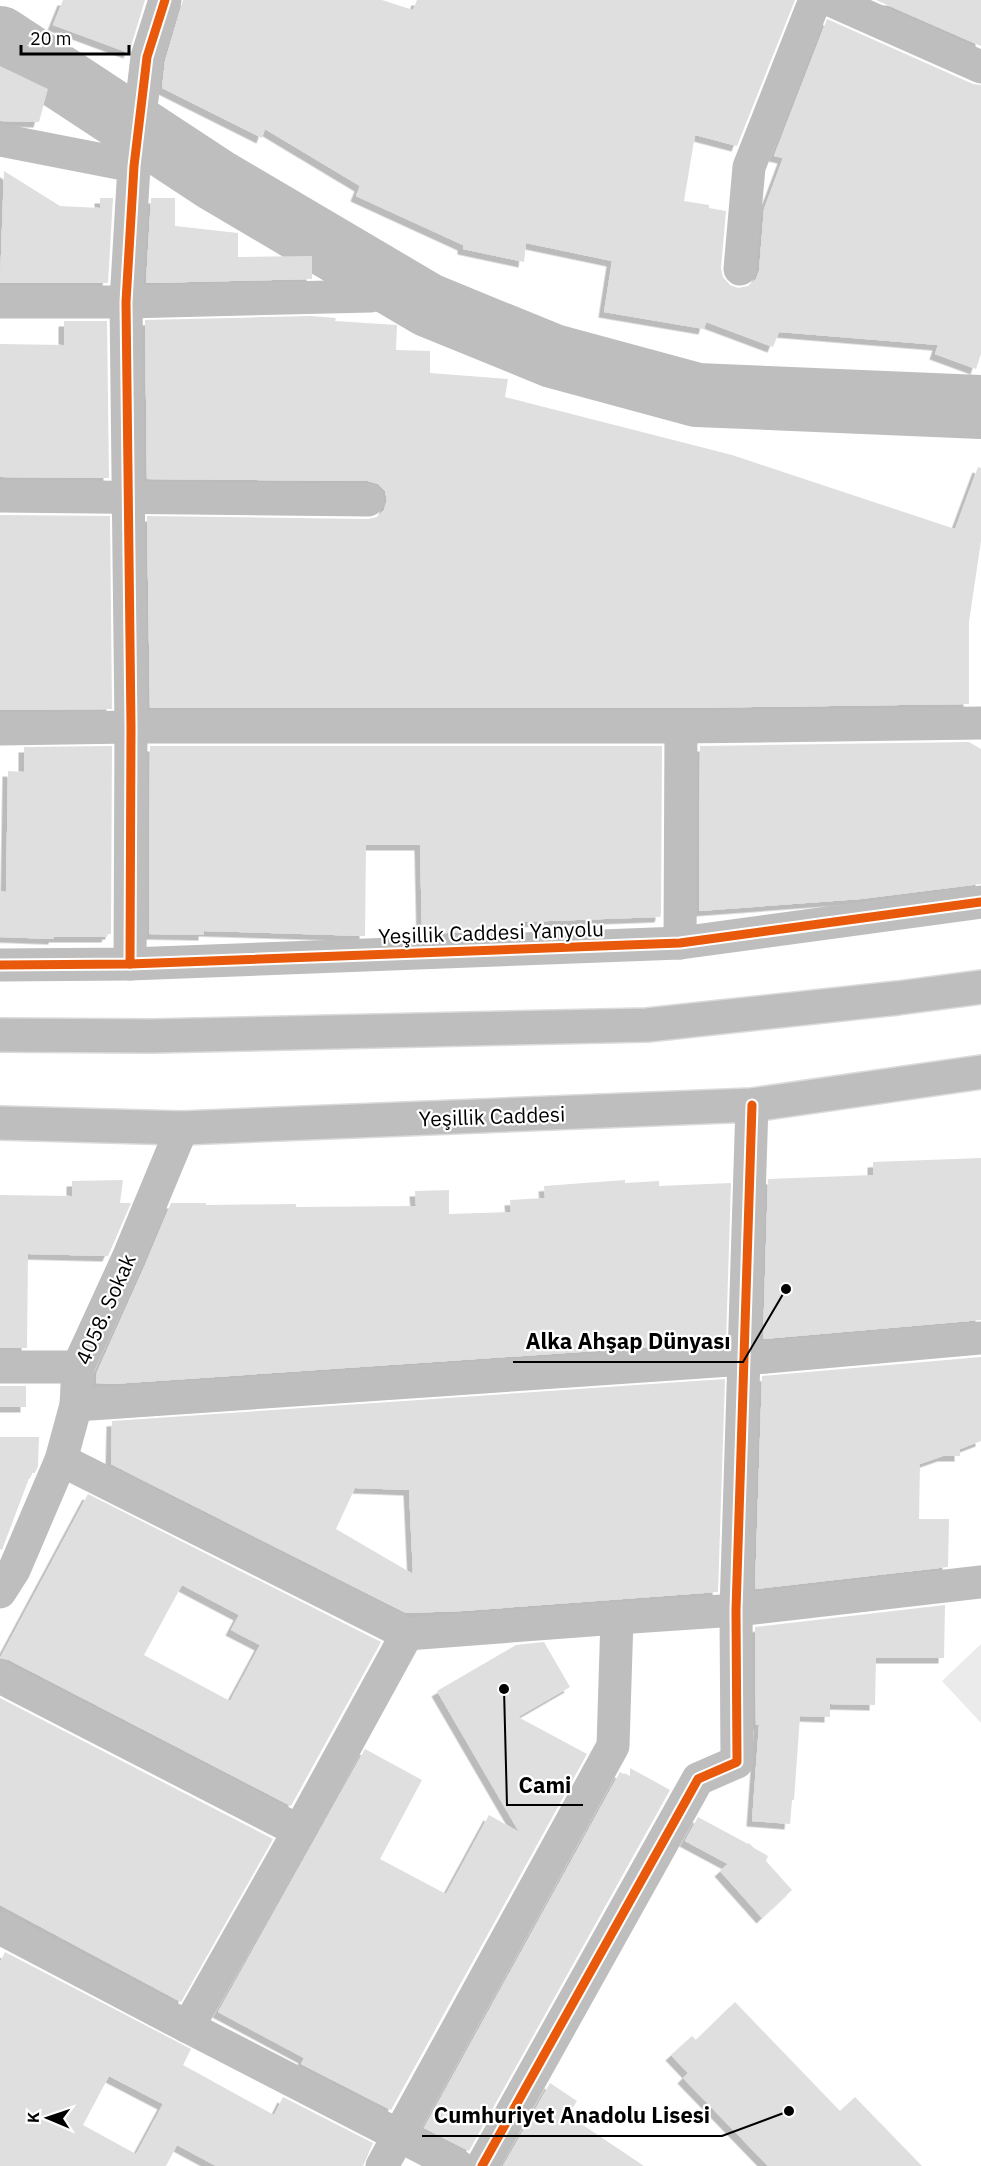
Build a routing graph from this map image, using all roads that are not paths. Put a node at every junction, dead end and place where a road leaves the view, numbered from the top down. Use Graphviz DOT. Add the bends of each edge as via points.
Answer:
graph roads {
  1 [pos="165,0"];
  2 [pos="815,0"];
  3 [pos="830,0"];
  4 [pos="981,67"];
  5 [pos="0,140"];
  6 [pos="134,166"];
  7 [pos="740,269"];
  8 [pos="371,296"];
  9 [pos="0,302"];
  10 [pos="126,302"];
  11 [pos="0,496"];
  12 [pos="129,497"];
  13 [pos="368,500"];
  14 [pos="981,723"];
  15 [pos="681,727"];
  16 [pos="131,728"];
  17 [pos="0,729"];
  18 [pos="981,902"];
  19 [pos="681,943"];
  20 [pos="130,964"];
  21 [pos="0,965"];
  22 [pos="981,987"];
  23 [pos="0,1035"];
  24 [pos="981,1072"];
  25 [pos="752,1105"];
  26 [pos="0,1123"];
  27 [pos="182,1128"];
  28 [pos="981,1338"];
  29 [pos="745,1359"];
  30 [pos="0,1367"];
  31 [pos="78,1367"];
  32 [pos="76,1405"];
  33 [pos="61,1460"];
  34 [pos="5,1578"];
  35 [pos="981,1582"];
  36 [pos="736,1610"];
  37 [pos="617,1618"];
  38 [pos="407,1634"];
  39 [pos="0,1677"];
  40 [pos="299,1831"];
  41 [pos="0,1928"];
  42 [pos="188,2027"];
  43 [pos="399,2135"];
  44 [pos="382,2166"];
  45 [pos="458,2166"];
  46 [pos="482,2166"];
  1 -- 6 [label="main road" via="147,57"];
  2 -- 7 [label="main road" via="749,167"];
  3 -- 4 [label="main road"];
  5 -- 6 [label="main road"];
  6 -- 10 [label="main road"];
  8 -- 10 [label="main road"];
  9 -- 10 [label="main road"];
  10 -- 12 [label="main road"];
  11 -- 12 [label="main road"];
  12 -- 13 [label="main road"];
  12 -- 16 [label="main road"];
  14 -- 15 [label="main road"];
  15 -- 16 [label="main road"];
  15 -- 19 [label="main road"];
  16 -- 17 [label="main road"];
  16 -- 20 [label="main road"];
  18 -- 19 [label="main road, Yeşillik Caddesi Yanyolu"];
  19 -- 20 [label="main road, Yeşillik Caddesi Yanyolu"];
  20 -- 21 [label="main road, Yeşillik Caddesi Yanyolu"];
  22 -- 23 [label="main road" via="647,1025 151,1036"];
  24 -- 25 [label="main road, Yeşillik Caddesi"];
  25 -- 27 [label="main road, Yeşillik Caddesi"];
  25 -- 29 [label="main road"];
  26 -- 27 [label="main road, Yeşillik Caddesi"];
  27 -- 31 [label="main road, 4058. Sokak"];
  28 -- 29 [label="main road"];
  29 -- 32 [label="main road"];
  29 -- 36 [label="main road"];
  30 -- 31 [label="main road"];
  31 -- 32 [label="main road, 4058. Sokak"];
  32 -- 33 [label="main road, 4058. Sokak"];
  33 -- 34 [label="main road, 4058. Sokak"];
  33 -- 38 [label="main road"];
  35 -- 36 [label="main road"];
  36 -- 37 [label="main road"];
  36 -- 46 [label="main road" via="737,1762 698,1779"];
  37 -- 38 [label="main road"];
  37 -- 43 [label="main road" via="613,1746"];
  38 -- 40 [label="main road"];
  39 -- 40 [label="main road"];
  40 -- 42 [label="main road"];
  41 -- 42 [label="main road"];
  42 -- 43 [label="main road"];
  43 -- 44 [label="main road"];
  43 -- 45 [label="main road"];
}
